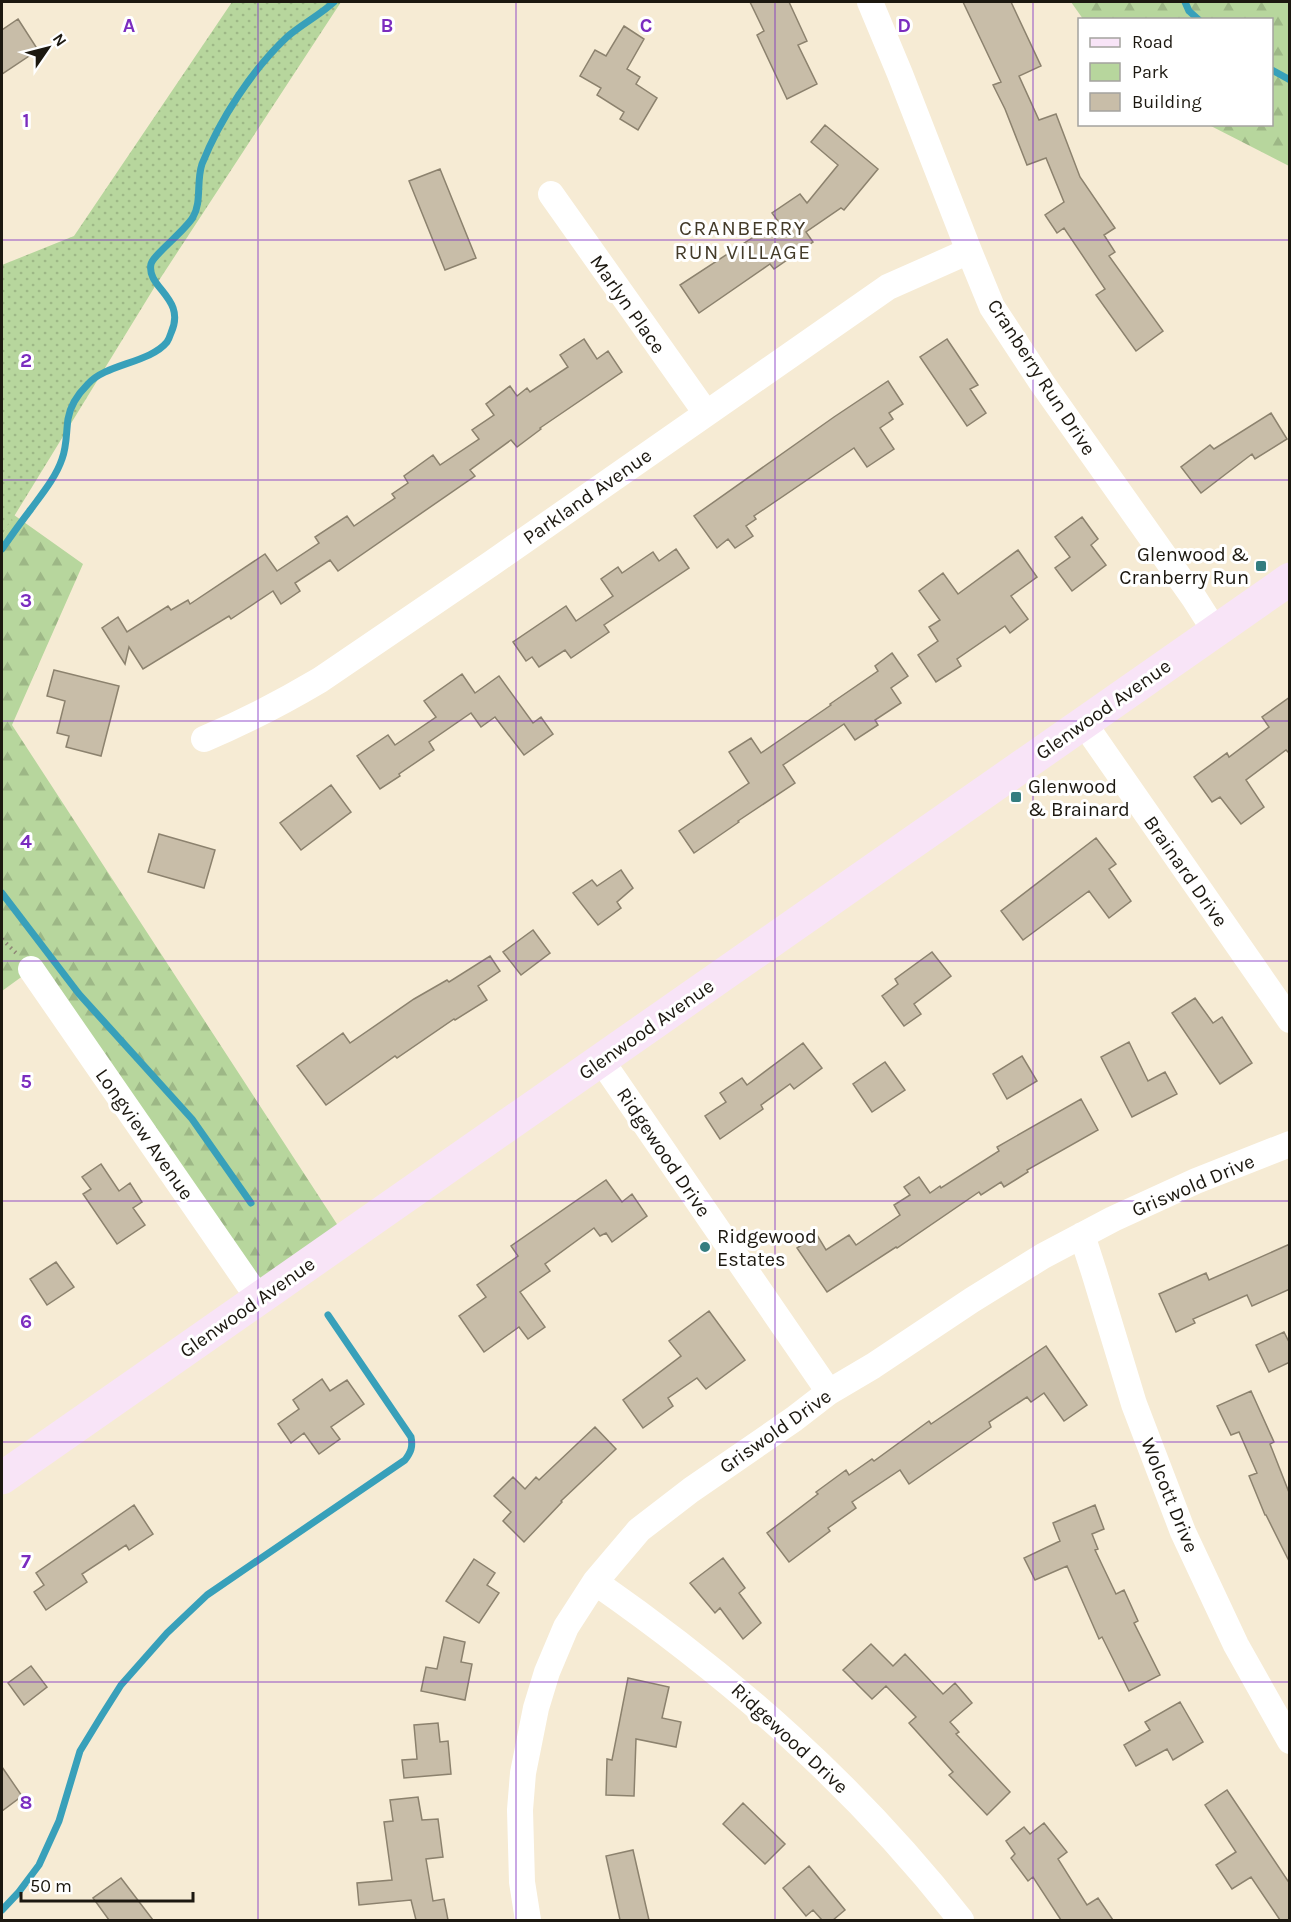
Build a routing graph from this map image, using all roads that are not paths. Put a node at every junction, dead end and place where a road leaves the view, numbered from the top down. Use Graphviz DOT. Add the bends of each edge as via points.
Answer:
graph roads {
  1 [pos="870,2"];
  2 [pos="551,194"];
  3 [pos="969,252"];
  4 [pos="705,413"];
  5 [pos="1290,579"];
  6 [pos="1215,631"];
  7 [pos="1083,722"];
  8 [pos="204,739"];
  9 [pos="31,969"];
  10 [pos="1290,1020"];
  11 [pos="602,1060"];
  12 [pos="1290,1144"];
  13 [pos="1082,1235"];
  14 [pos="259,1299"];
  15 [pos="829,1392"];
  16 [pos="2,1478"];
  17 [pos="595,1582"];
  18 [pos="1290,1741"];
  19 [pos="528,1920"];
  20 [pos="961,1920"];
  1 -- 3 [label="street, Cranberry Run Drive"];
  2 -- 4 [label="street, Marlyn Place"];
  3 -- 4 [label="street, Parkland Avenue" via="888,287"];
  3 -- 6 [label="street, Cranberry Run Drive" via="992,307"];
  4 -- 8 [label="street, Parkland Avenue" via="320,680"];
  5 -- 6 [label="street, Glenwood Avenue"];
  6 -- 7 [label="street, Glenwood Avenue"];
  7 -- 10 [label="street, Brainard Drive"];
  7 -- 11 [label="street, Glenwood Avenue"];
  9 -- 14 [label="street, Longview Avenue"];
  11 -- 14 [label="street, Glenwood Avenue"];
  11 -- 15 [label="street, Ridgewood Drive"];
  12 -- 13 [label="street, Griswold Drive" via="1196,1181"];
  13 -- 15 [label="street, Griswold Drive"];
  13 -- 18 [label="street, Wolcott Drive" via="1134,1404 1183,1532 1236,1646"];
  14 -- 16 [label="street, Glenwood Avenue"];
  15 -- 17 [label="street, Griswold Drive" via="639,1530"];
  17 -- 19 [label="street, Griswold Drive" via="559,1641 536,1708 523,1773 522,1882"];
  17 -- 20 [label="street, Ridgewood Drive" via="758,1706 860,1803"];
}
